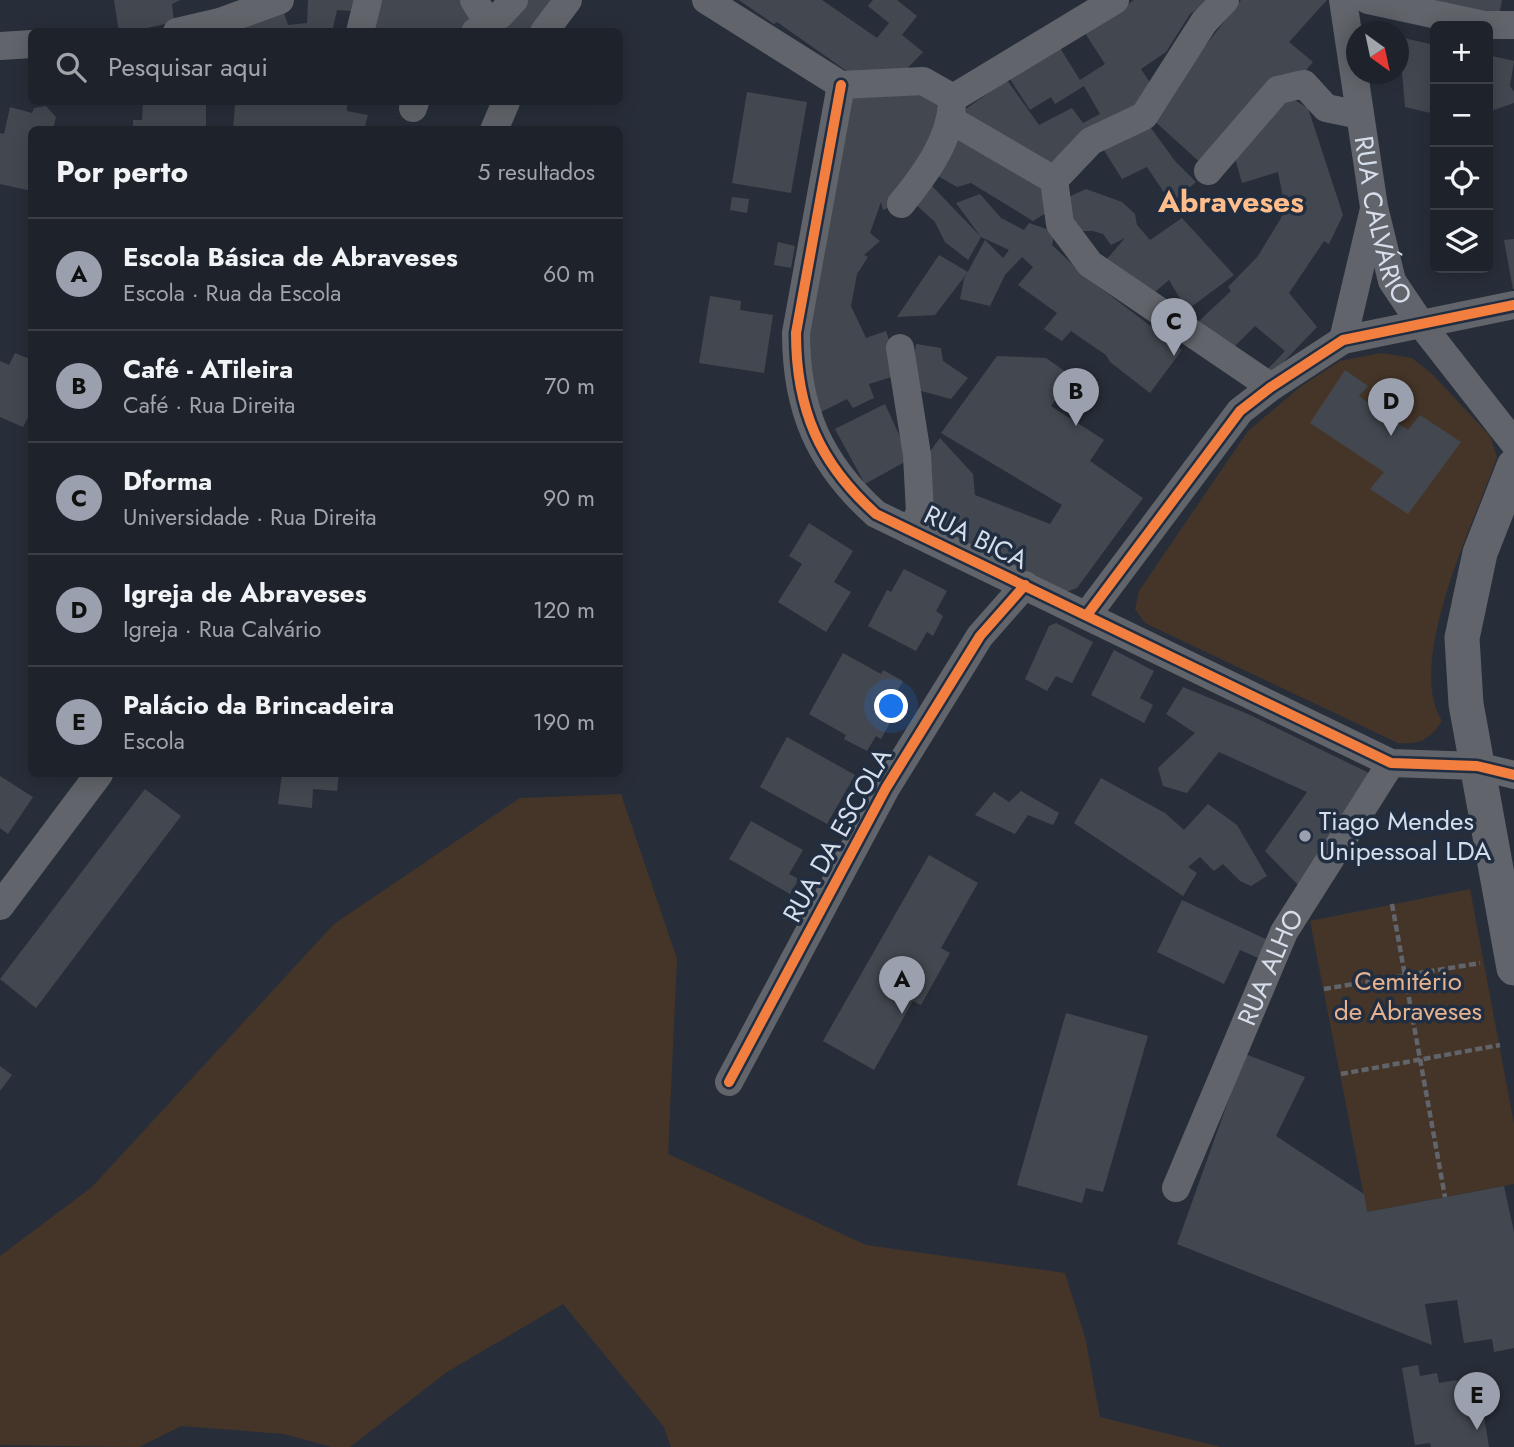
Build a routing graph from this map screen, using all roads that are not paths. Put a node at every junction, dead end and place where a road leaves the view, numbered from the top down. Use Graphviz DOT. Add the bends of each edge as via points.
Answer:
graph roads {
  1 [pos="280,0"];
  2 [pos="368,0"];
  3 [pos="514,0"];
  4 [pos="568,0"];
  5 [pos="706,0"];
  6 [pos="1115,0"];
  7 [pos="1225,0"];
  8 [pos="1343,0"];
  9 [pos="1368,0"];
  10 [pos="479,18"];
  11 [pos="1514,25"];
  12 [pos="194,28"];
  13 [pos="361,28"];
  14 [pos="547,28"];
  15 [pos="28,44"];
  16 [pos="0,46"];
  17 [pos="841,85"];
  18 [pos="505,105"];
  19 [pos="952,109"];
  20 [pos="1360,115"];
  21 [pos="496,126"];
  22 [pos="1208,171"];
  23 [pos="1054,180"];
  24 [pos="901,204"];
  25 [pos="1374,207"];
  26 [pos="1514,305"];
  27 [pos="1421,324"];
  28 [pos="1343,340"];
  29 [pos="900,348"];
  30 [pos="1271,387"];
  31 [pos="1514,443"];
  32 [pos="1514,466"];
  33 [pos="911,531"];
  34 [pos="1025,586"];
  35 [pos="1087,615"];
  36 [pos="1391,763"];
  37 [pos="1477,766"];
  38 [pos="1514,775"];
  39 [pos="97,777"];
  40 [pos="0,906"];
  41 [pos="1510,924"];
  42 [pos="1499,965"];
  43 [pos="730,1082"];
  44 [pos="1176,1188"];
  1 -- 12 [label="street"];
  2 -- 13 [label="street"];
  3 -- 10 [label="street"];
  4 -- 14 [label="street"];
  5 -- 17 [label="street"];
  6 -- 19 [label="street"];
  7 -- 23 [label="street" via="1204,22 1144,116 1091,141"];
  8 -- 20 [label="street, RUA CALVÁRIO"];
  9 -- 11 [label="street" via="1484,25"];
  15 -- 16 [label="street"];
  17 -- 19 [label="street" via="923,81"];
  17 -- 33 [label="street, RUA BICA" via="796,333 801,398 829,461 849,490 876,513"];
  18 -- 21 [label="street"];
  19 -- 23 [label="street"];
  19 -- 24 [label="street" via="925,173"];
  20 -- 22 [label="street" via="1326,108 1304,85 1278,90"];
  20 -- 25 [label="street, RUA CALVÁRIO"];
  23 -- 30 [label="street" via="1060,224 1090,264"];
  25 -- 27 [label="street, RUA CALVÁRIO" via="1392,281"];
  25 -- 28 [label="street"];
  26 -- 27 [label="street"];
  27 -- 28 [label="street"];
  27 -- 31 [label="street, RUA CALVÁRIO"];
  28 -- 30 [label="street"];
  29 -- 33 [label="street" via="917,455 920,512"];
  30 -- 35 [label="street" via="1240,411"];
  32 -- 37 [label="street" via="1480,553 1462,638 1465,704"];
  33 -- 34 [label="street, RUA BICA"];
  34 -- 35 [label="street, RUA BICA"];
  34 -- 43 [label="street, RUA DA ESCOLA" via="980,636 886,788"];
  35 -- 36 [label="street, RUA BICA"];
  36 -- 37 [label="street, RUA BICA"];
  36 -- 44 [label="street, RUA ALHO" via="1284,932"];
  37 -- 38 [label="street, RUA BICA"];
  37 -- 41 [label="street"];
  39 -- 40 [label="street"];
  41 -- 42 [label="street"];
}
